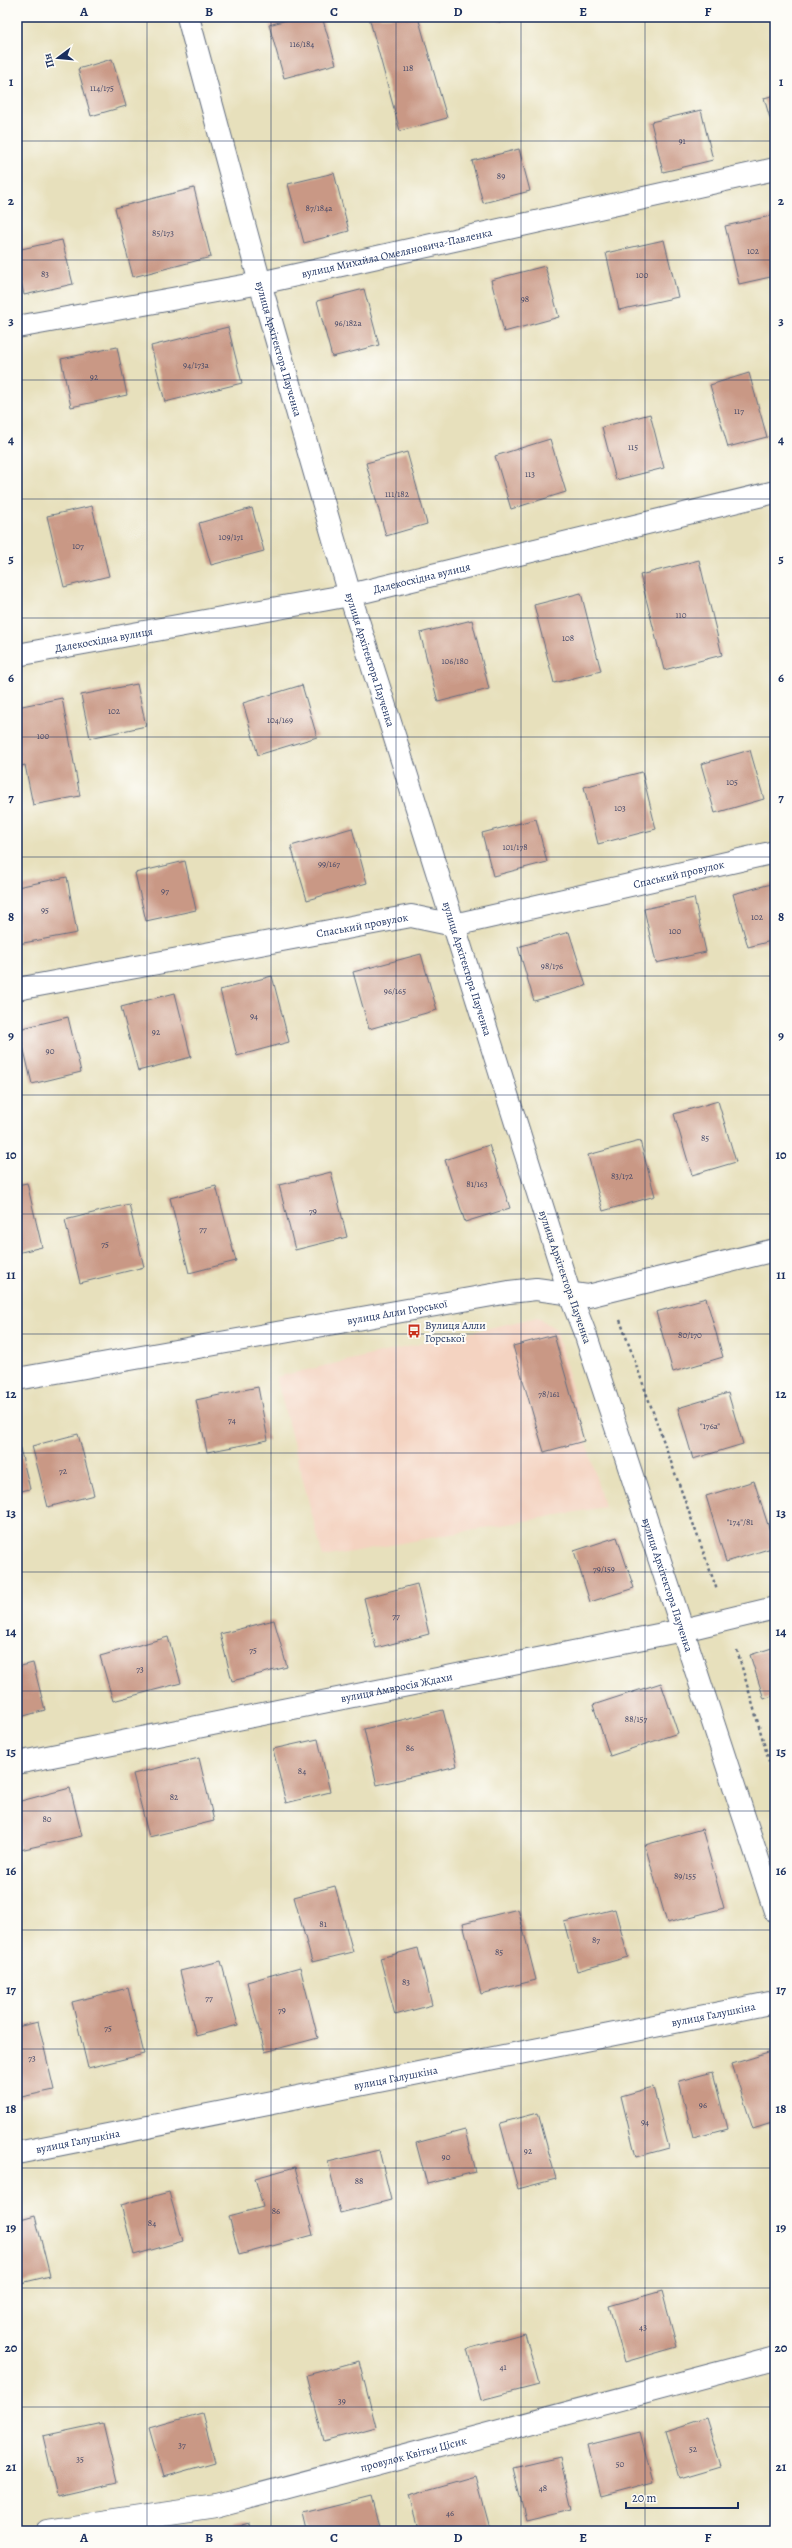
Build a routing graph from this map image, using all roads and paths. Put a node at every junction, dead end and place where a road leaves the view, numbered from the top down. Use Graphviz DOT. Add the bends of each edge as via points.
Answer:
graph roads {
  1 [pos="188,17"];
  2 [pos="775,168"];
  3 [pos="260,283"];
  4 [pos="17,327"];
  5 [pos="775,492"];
  6 [pos="350,595"];
  7 [pos="17,655"];
  8 [pos="775,852"];
  9 [pos="454,925"];
  10 [pos="17,989"];
  11 [pos="775,1250"];
  12 [pos="610,1291"];
  13 [pos="570,1295"];
  14 [pos="17,1379"];
  15 [pos="775,1608"];
  16 [pos="728,1619"];
  17 [pos="683,1630"];
  18 [pos="17,1763"];
  19 [pos="775,1782"];
  20 [pos="775,1911"];
  21 [pos="775,2002"];
  22 [pos="17,2153"];
  23 [pos="775,2358"];
  24 [pos="47,2531"];
  1 -- 3 [label="street, вулиця Архітектора Паученка"];
  2 -- 3 [label="street, вулиця Михайла Омеляновича-Павленка"];
  3 -- 4 [label="street, вулиця Михайла Омеляновича-Павленка"];
  3 -- 6 [label="street, вулиця Архітектора Паученка"];
  5 -- 6 [label="street, Далекосхідна вулиця"];
  6 -- 7 [label="street, Далекосхідна вулиця"];
  6 -- 9 [label="street, вулиця Архітектора Паученка"];
  8 -- 9 [label="street, Спаський провулок"];
  9 -- 10 [label="street, Спаський провулок" via="411,916"];
  9 -- 13 [label="street, вулиця Архітектора Паученка"];
  11 -- 12 [label="street, вулиця Алли Горської"];
  12 -- 13 [label="street, вулиця Алли Горської" via="588,1296"];
  12 -- 16 [label="path"];
  13 -- 14 [label="street, вулиця Алли Горської" via="536,1289 509,1292"];
  13 -- 17 [label="street, вулиця Архітектора Паученка"];
  15 -- 16 [label="street, вулиця Амвросія Ждахи"];
  16 -- 17 [label="street, вулиця Амвросія Ждахи"];
  16 -- 19 [label="path"];
  17 -- 18 [label="street, вулиця Амвросія Ждахи"];
  17 -- 20 [label="street, вулиця Архітектора Паученка"];
  21 -- 22 [label="street, вулиця Галушкіна"];
  23 -- 24 [label="street, провулок Квітки Цісик" via="216,2506"];
}
